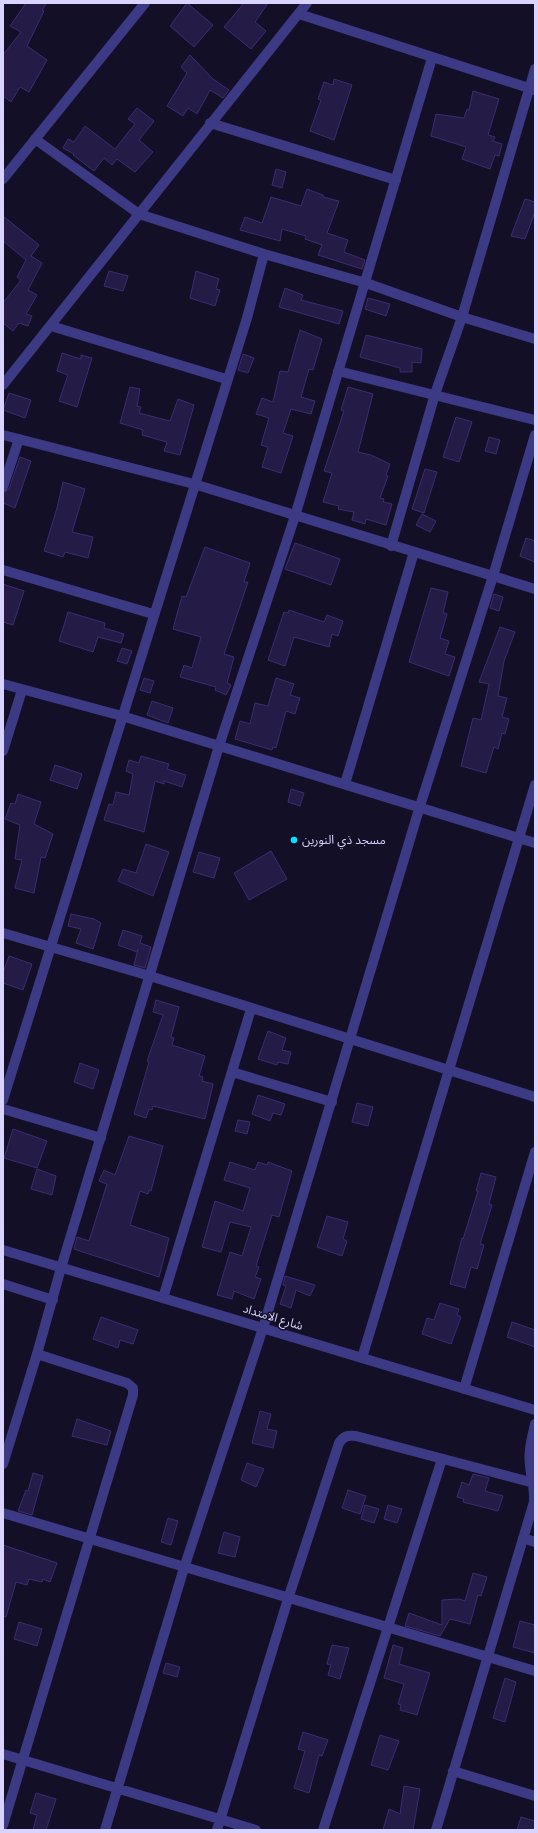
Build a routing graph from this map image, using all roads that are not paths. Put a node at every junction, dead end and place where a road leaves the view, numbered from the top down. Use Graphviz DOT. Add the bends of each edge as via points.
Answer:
graph roads {
  1 [pos="145,3"];
  2 [pos="307,3"];
  3 [pos="299,14"];
  4 [pos="432,58"];
  5 [pos="535,70"];
  6 [pos="532,89"];
  7 [pos="210,123"];
  8 [pos="35,139"];
  9 [pos="3,179"];
  10 [pos="396,180"];
  11 [pos="139,214"];
  12 [pos="264,254"];
  13 [pos="366,283"];
  14 [pos="462,317"];
  15 [pos="51,326"];
  16 [pos="535,339"];
  17 [pos="338,371"];
  18 [pos="226,379"];
  19 [pos="3,385"];
  20 [pos="436,394"];
  21 [pos="535,420"];
  22 [pos="3,435"];
  23 [pos="535,435"];
  24 [pos="19,439"];
  25 [pos="194,484"];
  26 [pos="3,487"];
  27 [pos="295,516"];
  28 [pos="391,546"];
  29 [pos="414,552"];
  30 [pos="3,570"];
  31 [pos="493,576"];
  32 [pos="535,590"];
  33 [pos="154,614"];
  34 [pos="3,684"];
  35 [pos="22,690"];
  36 [pos="122,716"];
  37 [pos="219,746"];
  38 [pos="3,751"];
  39 [pos="345,784"];
  40 [pos="535,785"];
  41 [pos="420,806"];
  42 [pos="519,838"];
  43 [pos="535,843"];
  44 [pos="3,933"];
  45 [pos="50,947"];
  46 [pos="150,976"];
  47 [pos="251,1009"];
  48 [pos="351,1039"];
  49 [pos="449,1069"];
  50 [pos="232,1072"];
  51 [pos="535,1097"];
  52 [pos="3,1100"];
  53 [pos="332,1102"];
  54 [pos="3,1109"];
  55 [pos="101,1138"];
  56 [pos="535,1152"];
  57 [pos="3,1250"];
  58 [pos="61,1268"];
  59 [pos="3,1284"];
  60 [pos="163,1298"];
  61 [pos="53,1300"];
  62 [pos="263,1328"];
  63 [pos="37,1354"];
  64 [pos="362,1358"];
  65 [pos="464,1389"];
  66 [pos="535,1410"];
  67 [pos="535,1424"];
  68 [pos="442,1459"];
  69 [pos="3,1464"];
  70 [pos="534,1483"];
  71 [pos="3,1513"];
  72 [pos="90,1538"];
  73 [pos="523,1538"];
  74 [pos="535,1542"];
  75 [pos="184,1568"];
  76 [pos="288,1598"];
  77 [pos="387,1628"];
  78 [pos="488,1656"];
  79 [pos="535,1671"];
  80 [pos="3,1754"];
  81 [pos="22,1759"];
  82 [pos="453,1771"];
  83 [pos="117,1788"];
  84 [pos="535,1796"];
  85 [pos="220,1819"];
  86 [pos="3,1825"];
  87 [pos="105,1830"];
  88 [pos="217,1830"];
  89 [pos="256,1830"];
  90 [pos="323,1830"];
  91 [pos="436,1830"];
  1 -- 8 [label="street"];
  2 -- 3 [label="street"];
  3 -- 4 [label="street"];
  3 -- 7 [label="street"];
  4 -- 6 [label="street"];
  4 -- 10 [label="street"];
  5 -- 6 [label="street"];
  6 -- 14 [label="street"];
  7 -- 10 [label="street"];
  7 -- 11 [label="street"];
  8 -- 9 [label="street"];
  8 -- 11 [label="street"];
  10 -- 13 [label="street"];
  11 -- 12 [label="street"];
  11 -- 15 [label="street"];
  12 -- 13 [label="street"];
  12 -- 18 [label="street" via="247,318"];
  13 -- 14 [label="street"];
  13 -- 17 [label="street"];
  14 -- 16 [label="street"];
  14 -- 20 [label="street"];
  15 -- 18 [label="street"];
  15 -- 19 [label="street"];
  17 -- 20 [label="street"];
  17 -- 27 [label="street"];
  18 -- 25 [label="street"];
  20 -- 21 [label="street"];
  20 -- 28 [label="street"];
  22 -- 24 [label="street"];
  23 -- 31 [label="street"];
  24 -- 25 [label="street"];
  24 -- 26 [label="street"];
  25 -- 27 [label="street"];
  25 -- 33 [label="street"];
  27 -- 28 [label="street"];
  27 -- 37 [label="street"];
  28 -- 29 [label="street"];
  29 -- 31 [label="street"];
  29 -- 39 [label="street"];
  30 -- 33 [label="street"];
  31 -- 32 [label="street"];
  31 -- 41 [label="street"];
  33 -- 36 [label="street"];
  34 -- 35 [label="street"];
  35 -- 36 [label="street"];
  35 -- 38 [label="street"];
  36 -- 37 [label="street"];
  36 -- 45 [label="street"];
  37 -- 39 [label="street"];
  37 -- 46 [label="street"];
  39 -- 41 [label="street"];
  40 -- 42 [label="street"];
  41 -- 42 [label="street"];
  41 -- 48 [label="street"];
  42 -- 43 [label="street"];
  42 -- 49 [label="street"];
  44 -- 45 [label="street"];
  45 -- 46 [label="street"];
  45 -- 52 [label="street"];
  46 -- 47 [label="street"];
  46 -- 55 [label="street"];
  47 -- 48 [label="street"];
  47 -- 50 [label="street"];
  48 -- 49 [label="street"];
  48 -- 53 [label="street"];
  49 -- 51 [label="street"];
  49 -- 64 [label="street"];
  50 -- 53 [label="street"];
  50 -- 60 [label="street"];
  53 -- 62 [label="street"];
  54 -- 55 [label="street"];
  55 -- 58 [label="street"];
  56 -- 65 [label="street"];
  57 -- 58 [label="street, شارع الامتداد"];
  58 -- 60 [label="street, شارع الامتداد"];
  58 -- 61 [label="street"];
  59 -- 61 [label="street"];
  60 -- 62 [label="street, شارع الامتداد"];
  61 -- 63 [label="street"];
  62 -- 64 [label="street, شارع الامتداد"];
  62 -- 75 [label="street"];
  63 -- 69 [label="street"];
  63 -- 72 [label="street" via="127,1383 133,1388"];
  64 -- 65 [label="street, شارع الامتداد"];
  65 -- 66 [label="street, شارع الامتداد"];
  67 -- 70 [label="street" via="529,1450"];
  68 -- 70 [label="street"];
  68 -- 76 [label="street" via="356,1436 343,1437"];
  68 -- 77 [label="street"];
  70 -- 73 [label="street" via="534,1502"];
  71 -- 72 [label="street"];
  72 -- 75 [label="street"];
  72 -- 81 [label="street"];
  73 -- 74 [label="street"];
  73 -- 78 [label="street"];
  75 -- 76 [label="street"];
  75 -- 83 [label="street"];
  76 -- 77 [label="street"];
  76 -- 85 [label="street"];
  77 -- 78 [label="street"];
  77 -- 90 [label="street"];
  78 -- 79 [label="street"];
  78 -- 82 [label="street"];
  80 -- 81 [label="street"];
  81 -- 83 [label="street"];
  81 -- 86 [label="street"];
  82 -- 84 [label="street"];
  82 -- 91 [label="street"];
  83 -- 85 [label="street"];
  83 -- 87 [label="street"];
  85 -- 88 [label="street"];
  85 -- 89 [label="street"];
}
